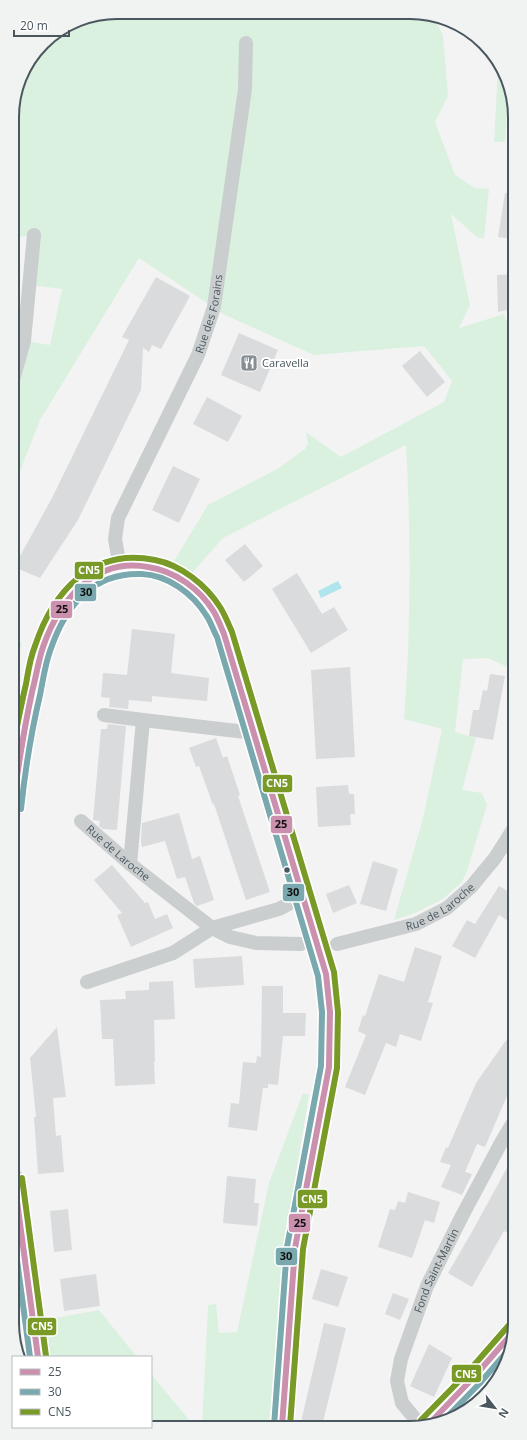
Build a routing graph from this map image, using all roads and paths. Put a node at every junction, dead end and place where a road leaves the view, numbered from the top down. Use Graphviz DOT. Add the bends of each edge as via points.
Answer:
graph roads {
  1 [pos="246,43"];
  2 [pos="34,236"];
  3 [pos="19,359"];
  4 [pos="120,567"];
  5 [pos="104,715"];
  6 [pos="144,720"];
  7 [pos="254,733"];
  8 [pos="19,739"];
  9 [pos="81,822"];
  10 [pos="508,837"];
  11 [pos="130,864"];
  12 [pos="304,896"];
  13 [pos="212,928"];
  14 [pos="301,944"];
  15 [pos="337,944"];
  16 [pos="87,982"];
  17 [pos="508,1131"];
  18 [pos="19,1216"];
  19 [pos="506,1340"];
  20 [pos="38,1356"];
  21 [pos="434,1418"];
  22 [pos="282,1421"];
  23 [pos="417,1421"];
  1 -- 4 [label="street, Rue des Forains" via="246,90 214,307 198,355 118,518 116,539"];
  2 -- 3 [label="street" via="24,341"];
  4 -- 7 [label="main road" via="155,567 176,575 196,591 212,610 224,634"];
  4 -- 8 [label="main road" via="110,568 90,578 73,592 55,619 42,649"];
  5 -- 6 [label="street"];
  6 -- 7 [label="street"];
  6 -- 11 [label="street"];
  7 -- 12 [label="main road"];
  9 -- 11 [label="street, Rue de Laroche"];
  10 -- 15 [label="street, Rue de Laroche" via="471,887 447,908 416,924"];
  11 -- 13 [label="street, Rue de Laroche"];
  12 -- 13 [label="street" via="279,909"];
  12 -- 22 [label="main road" via="326,974 330,1012 329,1067 295,1248"];
  13 -- 14 [label="street, Rue de Laroche" via="230,937 256,943"];
  13 -- 16 [label="street" via="173,953"];
  17 -- 23 [label="street, Fond Saint-Martin" via="427,1286 401,1359 397,1381 402,1404"];
  18 -- 20 [label="main road"];
  19 -- 21 [label="main road"];
}
